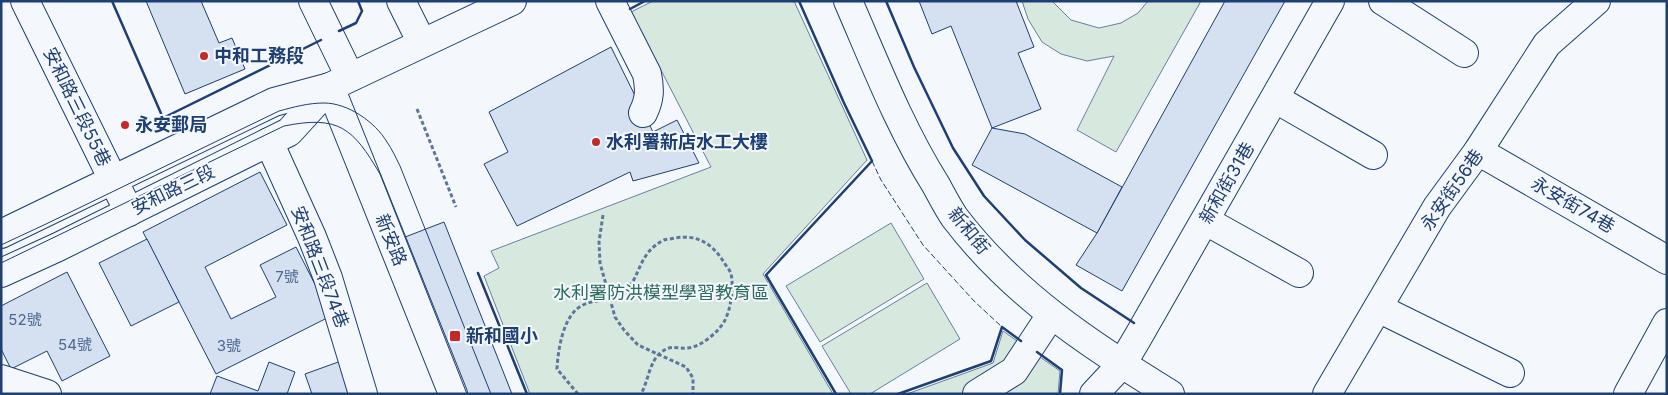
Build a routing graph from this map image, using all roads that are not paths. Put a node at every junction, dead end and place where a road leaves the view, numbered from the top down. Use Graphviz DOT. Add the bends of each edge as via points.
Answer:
graph roads {
  1 [pos="25,1"];
  2 [pos="313,1"];
  3 [pos="401,1"];
  4 [pos="512,1"];
  5 [pos="610,1"];
  6 [pos="848,1"];
  7 [pos="1330,1"];
  8 [pos="1383,1"];
  9 [pos="1596,1"];
  10 [pos="422,43"];
  11 [pos="1464,53"];
  12 [pos="340,82"];
  13 [pos="1276,99"];
  14 [pos="644,113"];
  15 [pos="270,142"];
  16 [pos="1478,151"];
  17 [pos="1373,155"];
  18 [pos="113,180"];
  19 [pos="128,212"];
  20 [pos="1206,221"];
  21 [pos="1,234"];
  22 [pos="1667,260"];
  23 [pos="1,273"];
  24 [pos="1299,273"];
  25 [pos="1378,308"];
  26 [pos="1051,315"];
  27 [pos="1667,323"];
  28 [pos="1122,364"];
  29 [pos="1510,373"];
  30 [pos="1,379"];
  31 [pos="47,394"];
  32 [pos="363,394"];
  33 [pos="453,394"];
  34 [pos="977,394"];
  35 [pos="1094,394"];
  36 [pos="1170,394"];
  37 [pos="1327,394"];
  38 [pos="1628,394"];
  1 -- 18 [label="street, 安和路三段55巷"];
  2 -- 12 [label="street, 新安路"];
  3 -- 10 [label="street"];
  4 -- 10 [label="street, 安和路三段"];
  5 -- 14 [label="street" via="647,74 649,102"];
  6 -- 26 [label="street, 新和街" via="918,156 955,217 999,268"];
  7 -- 13 [label="street, 新和街31巷"];
  8 -- 11 [label="street"];
  9 -- 16 [label="street, 永安街56巷" via="1547,44"];
  10 -- 12 [label="street, 安和路三段"];
  12 -- 15 [label="street, 安和路三段" via="289,132"];
  12 -- 18 [label="street, 安和路三段" via="274,102"];
  12 -- 33 [label="street, 新安路"];
  13 -- 17 [label="street"];
  13 -- 20 [label="street, 新和街31巷"];
  15 -- 19 [label="street, 安和路三段"];
  15 -- 32 [label="street, 安和路三段74巷" via="328,278"];
  16 -- 22 [label="street, 永安街74巷"];
  16 -- 25 [label="street, 永安街56巷" via="1436,207"];
  18 -- 19 [label="street, 安和路三段55巷"];
  18 -- 21 [label="street, 安和路三段"];
  19 -- 23 [label="street, 安和路三段"];
  20 -- 24 [label="street"];
  20 -- 28 [label="street, 新和街31巷"];
  25 -- 29 [label="street"];
  25 -- 37 [label="street, 永安街56巷"];
  26 -- 28 [label="street, 新和街"];
  26 -- 34 [label="street" via="1014,370"];
  27 -- 38 [label="street"];
  28 -- 35 [label="street, 新和街31巷"];
  28 -- 36 [label="street, 新和街"];
  30 -- 31 [label="street"];
}
